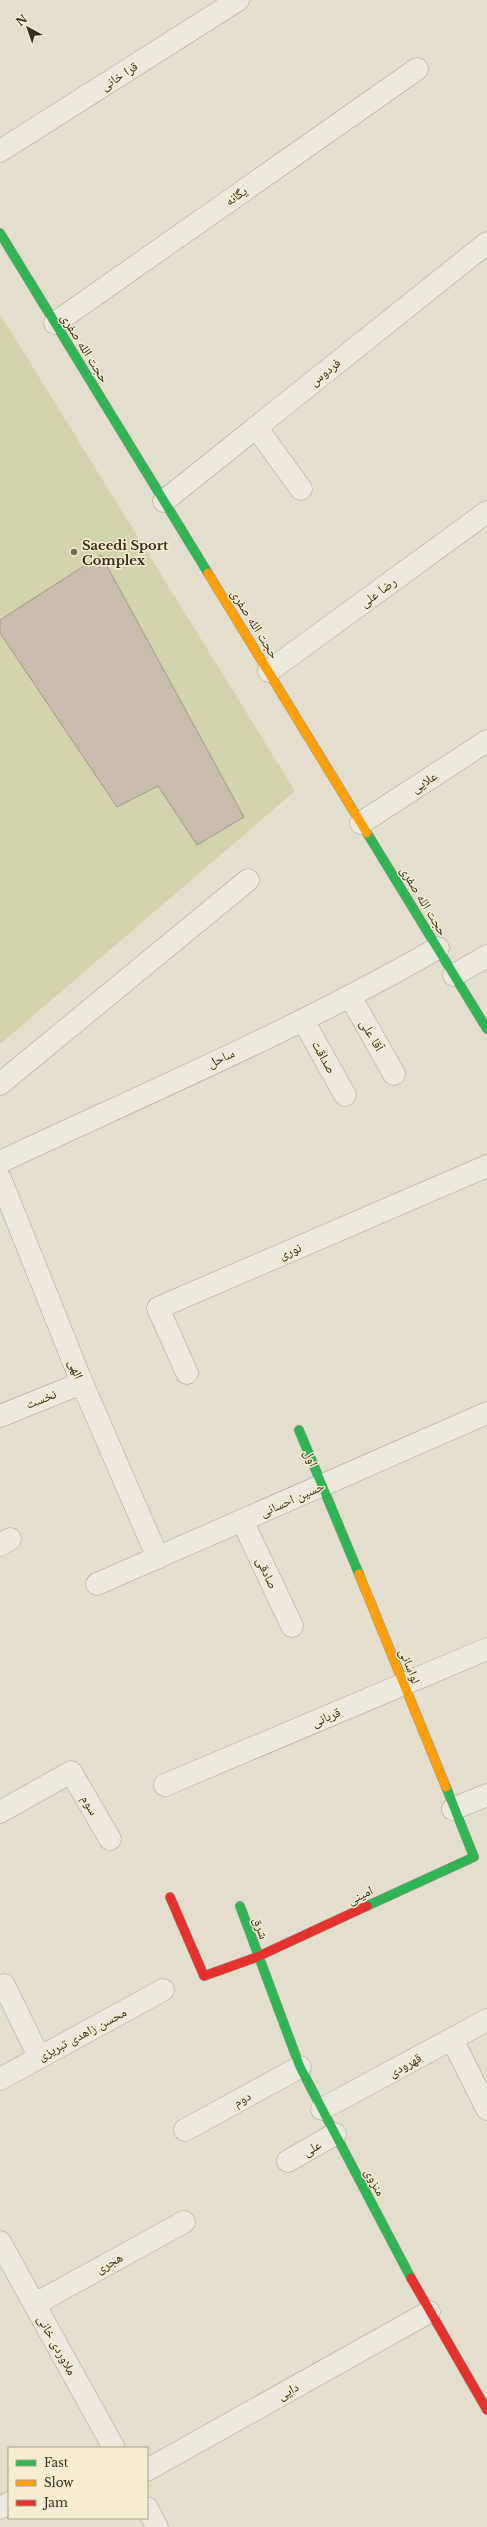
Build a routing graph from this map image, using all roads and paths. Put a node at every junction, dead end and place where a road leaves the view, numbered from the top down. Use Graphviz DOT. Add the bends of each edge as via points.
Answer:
graph roads {
  1 [pos="238,0"];
  2 [pos="417,69"];
  3 [pos="0,151"];
  4 [pos="0,234"];
  5 [pos="487,243"];
  6 [pos="55,323"];
  7 [pos="256,427"];
  8 [pos="301,489"];
  9 [pos="164,501"];
  10 [pos="487,512"];
  11 [pos="269,671"];
  12 [pos="487,741"];
  13 [pos="361,823"];
  14 [pos="248,880"];
  15 [pos="438,948"];
  16 [pos="487,956"];
  17 [pos="454,975"];
  18 [pos="350,996"];
  19 [pos="303,1020"];
  20 [pos="487,1029"];
  21 [pos="394,1074"];
  22 [pos="0,1084"];
  23 [pos="345,1095"];
  24 [pos="0,1162"];
  25 [pos="487,1166"];
  26 [pos="0,1178"];
  27 [pos="187,1373"];
  28 [pos="82,1383"];
  29 [pos="487,1413"];
  30 [pos="0,1416"];
  31 [pos="299,1430"];
  32 [pos="323,1485"];
  33 [pos="242,1520"];
  34 [pos="158,1558"];
  35 [pos="97,1584"];
  36 [pos="292,1626"];
  37 [pos="487,1648"];
  38 [pos="403,1684"];
  39 [pos="165,1785"];
  40 [pos="487,1795"];
  41 [pos="453,1809"];
  42 [pos="1,1810"];
  43 [pos="110,1839"];
  44 [pos="474,1857"];
  45 [pos="170,1897"];
  46 [pos="240,1906"];
  47 [pos="257,1957"];
  48 [pos="4,1985"];
  49 [pos="163,1990"];
  50 [pos="487,2020"];
  51 [pos="452,2039"];
  52 [pos="39,2057"];
  53 [pos="300,2067"];
  54 [pos="0,2079"];
  55 [pos="322,2109"];
  56 [pos="487,2109"];
  57 [pos="185,2130"];
  58 [pos="335,2134"];
  59 [pos="288,2161"];
  60 [pos="184,2222"];
  61 [pos="0,2242"];
  62 [pos="35,2304"];
  63 [pos="429,2312"];
  64 [pos="487,2410"];
  65 [pos="112,2447"];
  66 [pos="148,2469"];
  67 [pos="148,2510"];
  68 [pos="157,2527"];
  1 -- 3 [label="street, قرا خانی"];
  2 -- 6 [label="street, یگانه"];
  4 -- 6 [label="street, حجت الله صفری"];
  5 -- 7 [label="street, فردوس"];
  6 -- 9 [label="street, حجت الله صفری"];
  7 -- 8 [label="street"];
  7 -- 9 [label="street, فردوس"];
  9 -- 11 [label="street, حجت الله صفری"];
  10 -- 11 [label="street, رضا علی"];
  11 -- 13 [label="street, حجت الله صفری"];
  12 -- 13 [label="street, علایی"];
  13 -- 15 [label="street, حجت الله صفری"];
  14 -- 22 [label="street"];
  15 -- 17 [label="street, حجت الله صفری"];
  15 -- 18 [label="street, ساحل"];
  16 -- 17 [label="street"];
  17 -- 20 [label="street, حجت الله صفری"];
  18 -- 19 [label="street, ساحل"];
  18 -- 21 [label="street, آقا علی"];
  19 -- 23 [label="street, صداقت"];
  19 -- 24 [label="street, ساحل"];
  25 -- 27 [label="street, نوری" via="158,1308"];
  26 -- 28 [label="street, الهی"];
  28 -- 30 [label="street, نخست"];
  28 -- 34 [label="street, الهی"];
  29 -- 32 [label="street, حسین احسانی"];
  31 -- 32 [label="street, اول"];
  32 -- 33 [label="street, حسین احسانی"];
  32 -- 38 [label="street, لواسانی"];
  33 -- 34 [label="street, حسین احسانی"];
  33 -- 36 [label="street, صادقی"];
  34 -- 35 [label="street, حسین احسانی"];
  37 -- 38 [label="street, قربانی"];
  38 -- 39 [label="street, قربانی"];
  38 -- 41 [label="street, لواسانی"];
  40 -- 41 [label="street"];
  41 -- 44 [label="street, لواسانی"];
  42 -- 43 [label="street, سوم" via="71,1772"];
  44 -- 47 [label="street, امینی"];
  45 -- 47 [label="street, امینی" via="204,1976"];
  46 -- 47 [label="street, شرق"];
  47 -- 53 [label="street, منزوی"];
  48 -- 52 [label="street"];
  49 -- 52 [label="street, محسن زاهدی تبریزی"];
  50 -- 51 [label="street, قهرودی"];
  51 -- 55 [label="street, قهرودی"];
  51 -- 56 [label="street"];
  52 -- 54 [label="street, محسن زاهدی تبریزی"];
  53 -- 55 [label="street, منزوی"];
  53 -- 57 [label="street, دوم"];
  55 -- 58 [label="street, منزوی"];
  58 -- 59 [label="street, علی"];
  58 -- 63 [label="street, منزوی"];
  60 -- 62 [label="street, هجری"];
  61 -- 62 [label="street, ملاوردی خانی"];
  62 -- 65 [label="street, ملاوردی خانی"];
  63 -- 64 [label="street, منزوی"];
  63 -- 66 [label="street, دایی"];
  67 -- 68 [label="street"];
}
